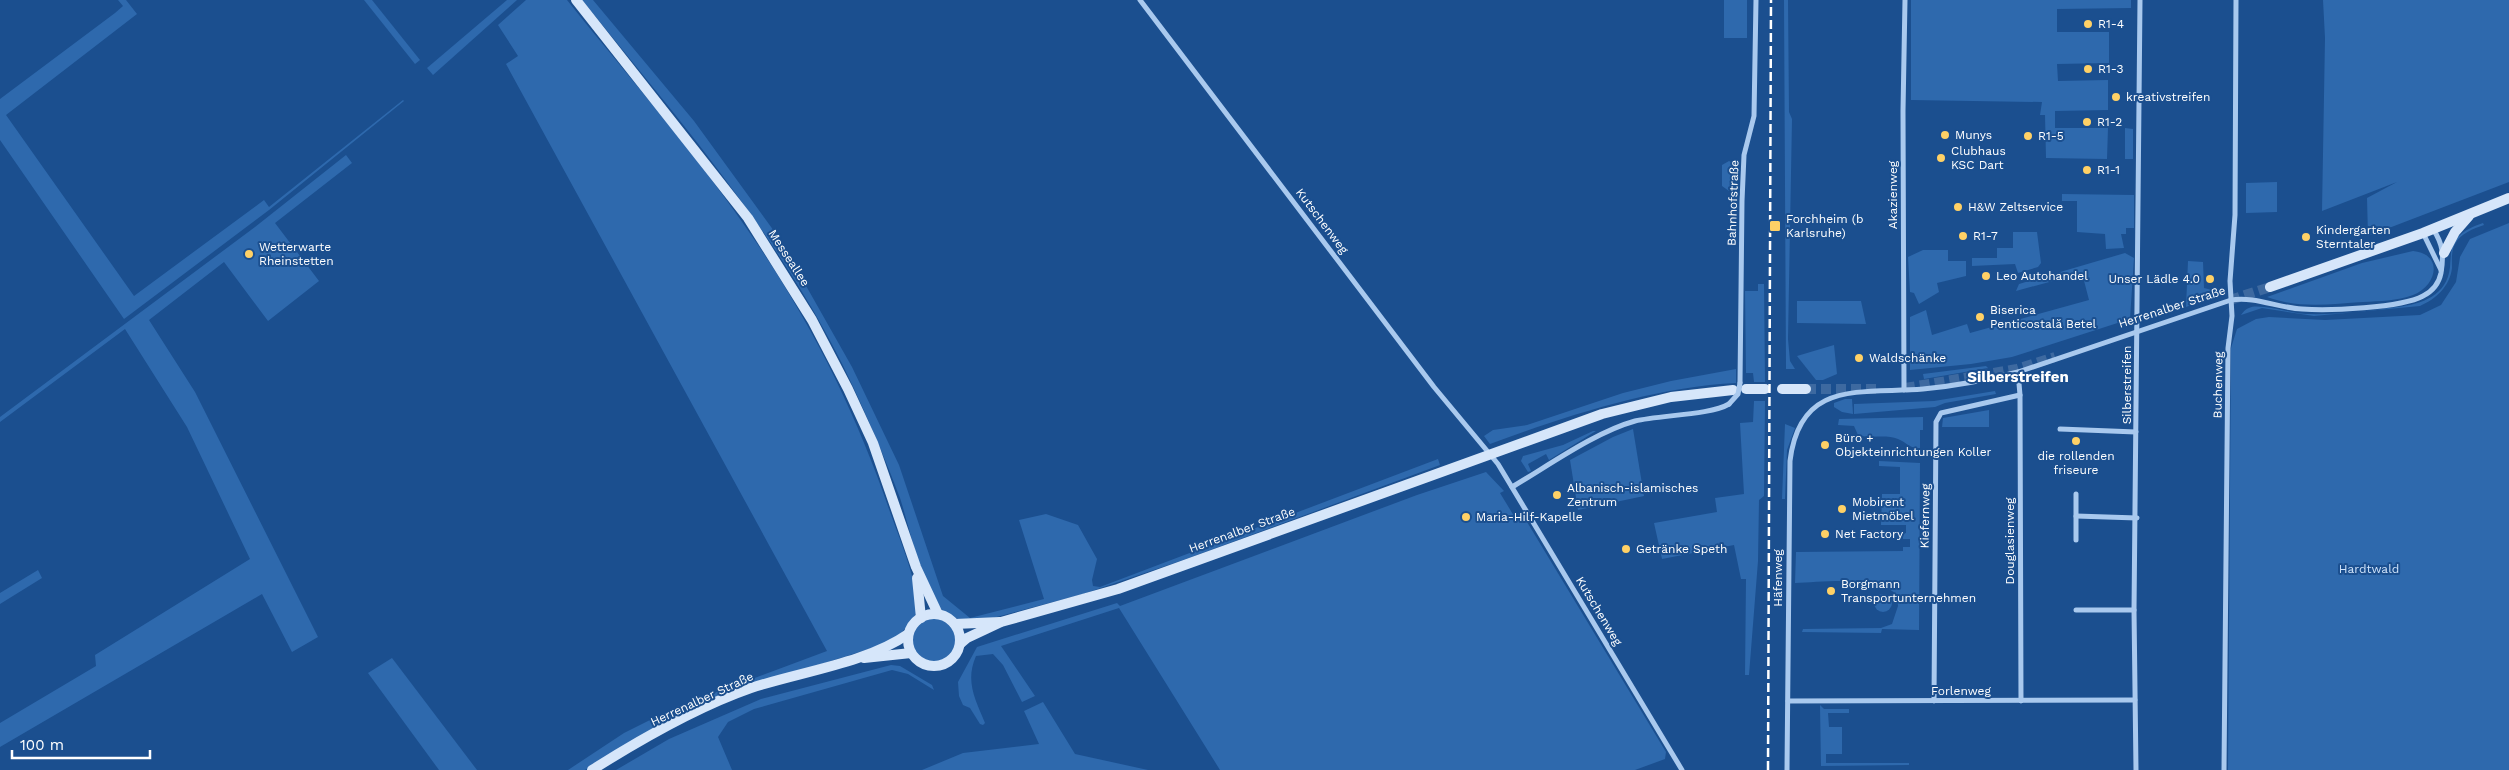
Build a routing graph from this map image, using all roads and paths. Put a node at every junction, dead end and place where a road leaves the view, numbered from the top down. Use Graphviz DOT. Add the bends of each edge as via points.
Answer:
graph roads {
  1 [pos="576,0"];
  2 [pos="1140,0"];
  3 [pos="1756,0"];
  4 [pos="1905,0"];
  5 [pos="2140,0"];
  6 [pos="2236,0"];
  7 [pos="2509,198"];
  8 [pos="2469,215"];
  9 [pos="2433,229"];
  10 [pos="2422,233"];
  11 [pos="2444,253"];
  12 [pos="2442,270"];
  13 [pos="2270,287"];
  14 [pos="2231,300"];
  15 [pos="2137,332"];
  16 [pos="2018,372"];
  17 [pos="1740,388"];
  18 [pos="1765,389"];
  19 [pos="1782,389"];
  20 [pos="1806,389"];
  21 [pos="1904,390"];
  22 [pos="2020,395"];
  23 [pos="1827,400"];
  24 [pos="2060,429"];
  25 [pos="2136,432"];
  26 [pos="1490,453"];
  27 [pos="1512,487"];
  28 [pos="2076,494"];
  29 [pos="2076,516"];
  30 [pos="2137,518"];
  31 [pos="2076,540"];
  32 [pos="916,567"];
  33 [pos="2076,610"];
  34 [pos="2134,610"];
  35 [pos="938,614"];
  36 [pos="921,618"];
  37 [pos="1002,622"];
  38 [pos="955,624"];
  39 [pos="908,634"];
  40 [pos="960,644"];
  41 [pos="911,653"];
  42 [pos="858,658"];
  43 [pos="2135,700"];
  44 [pos="1788,701"];
  45 [pos="1934,701"];
  46 [pos="2021,701"];
  47 [pos="592,770"];
  48 [pos="1682,770"];
  49 [pos="1787,770"];
  50 [pos="2136,770"];
  51 [pos="2224,770"];
  1 -- 32 [label="main road, Messeallee" via="748,218 778,263 812,320 869,434"];
  2 -- 26 [label="street, Kutschenweg" via="1434,387"];
  3 -- 17 [label="street, Bahnhofstraße" via="1754,116 1744,155 1742,202"];
  4 -- 21 [label="street, Akazienweg"];
  5 -- 15 [label="street, Silberstreifen"];
  6 -- 14 [label="street, Buchenweg" via="2235,215"];
  7 -- 8 [label="main road"];
  8 -- 9 [label="main road"];
  8 -- 11 [label="main road"];
  9 -- 10 [label="main road"];
  9 -- 11 [label="street"];
  10 -- 12 [label="street"];
  10 -- 13 [label="main road"];
  11 -- 12 [label="street, Herrenalber Straße"];
  12 -- 14 [label="street, Herrenalber Straße" via="2430,292 2407,302 2319,310 2243,298"];
  14 -- 15 [label="street, Herrenalber Straße"];
  14 -- 51 [label="street, Buchenweg"];
  15 -- 16 [label="street, Herrenalber Straße"];
  15 -- 25 [label="street, Silberstreifen"];
  16 -- 21 [label="street, Herrenalber Straße"];
  16 -- 22 [label="street, Douglasienweg"];
  17 -- 18 [label="main road, Herrenalber Straße"];
  17 -- 26 [label="main road, Herrenalber Straße" via="1671,397 1602,414"];
  17 -- 27 [label="street, Bahnhofstraße, bridge" via="1729,404 1718,409 1672,414 1612,429"];
  19 -- 20 [label="main road"];
  21 -- 23 [label="street, Herrenalber Straße" via="1844,393"];
  22 -- 45 [label="street, Kiefernweg" via="1941,413 1936,422"];
  22 -- 46 [label="street, Douglasienweg"];
  23 -- 44 [label="street, Häfenweg" via="1810,412 1800,425 1790,462"];
  24 -- 25 [label="street"];
  25 -- 30 [label="street, Silberstreifen"];
  26 -- 27 [label="street, Kutschenweg"];
  26 -- 37 [label="main road, Herrenalber Straße" via="1118,589"];
  27 -- 48 [label="street, Kutschenweg"];
  28 -- 29 [label="street"];
  29 -- 30 [label="street"];
  29 -- 31 [label="street"];
  30 -- 34 [label="street, Silberstreifen"];
  32 -- 35 [label="main road, Messeallee"];
  32 -- 36 [label="main road, Messeallee"];
  33 -- 34 [label="street"];
  34 -- 43 [label="street, Silberstreifen"];
  35 -- 36 [label="main road"];
  35 -- 38 [label="main road"];
  36 -- 39 [label="main road"];
  37 -- 38 [label="main road, Herrenalber Straße"];
  37 -- 40 [label="main road, Herrenalber Straße"];
  38 -- 40 [label="main road"];
  39 -- 41 [label="main road"];
  39 -- 42 [label="main road, Herrenalber Straße"];
  40 -- 41 [label="main road" via="952,660 939,666 926,665"];
  41 -- 42 [label="main road, Herrenalber Straße"];
  42 -- 47 [label="main road, Herrenalber Straße" via="749,689 690,716"];
  43 -- 46 [label="street, Forlenweg"];
  43 -- 50 [label="street, Silberstreifen"];
  44 -- 45 [label="street, Forlenweg"];
  44 -- 49 [label="street, Häfenweg"];
  45 -- 46 [label="street, Forlenweg"];
}
